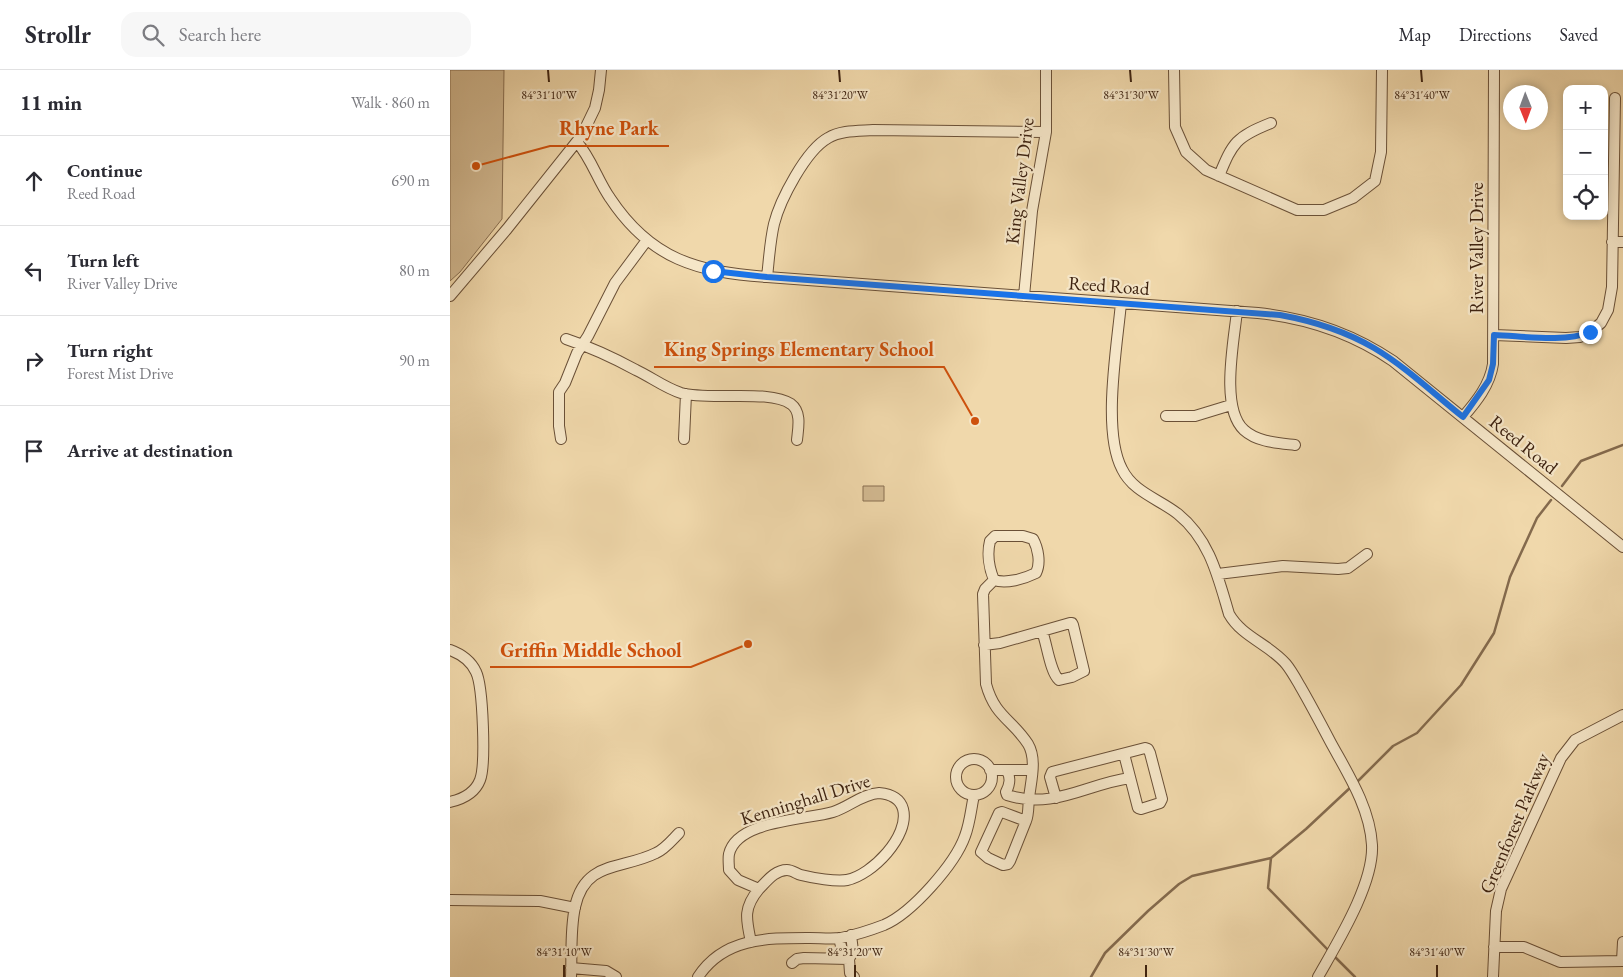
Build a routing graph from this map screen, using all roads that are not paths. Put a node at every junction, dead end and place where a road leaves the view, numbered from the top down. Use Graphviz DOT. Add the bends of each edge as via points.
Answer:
graph roads {
  1 [pos="600,70"];
  2 [pos="1046,70"];
  3 [pos="1174,70"];
  4 [pos="1382,70"];
  5 [pos="1494,70"];
  6 [pos="1615,98"];
  7 [pos="1271,123"];
  8 [pos="1046,132"];
  9 [pos="577,142"];
  10 [pos="1219,176"];
  11 [pos="646,240"];
  12 [pos="1618,242"];
  13 [pos="767,277"];
  14 [pos="450,296"];
  15 [pos="1024,296"];
  16 [pos="1121,303"];
  17 [pos="1237,311"];
  18 [pos="1494,335"];
  19 [pos="566,338"];
  20 [pos="583,344"];
  21 [pos="686,394"];
  22 [pos="1231,406"];
  23 [pos="1166,416"];
  24 [pos="1463,417"];
  25 [pos="561,438"];
  26 [pos="684,439"];
  27 [pos="797,440"];
  28 [pos="1295,445"];
  29 [pos="1623,547"];
  30 [pos="1367,554"];
  31 [pos="1218,574"];
  32 [pos="994,580"];
  33 [pos="1042,631"];
  34 [pos="984,645"];
  35 [pos="450,650"];
  36 [pos="1623,715"];
  37 [pos="1124,754"];
  38 [pos="990,770"];
  39 [pos="1007,770"];
  40 [pos="1032,770"];
  41 [pos="1130,778"];
  42 [pos="989,787"];
  43 [pos="1006,792"];
  44 [pos="974,795"];
  45 [pos="1056,798"];
  46 [pos="1028,799"];
  47 [pos="450,802"];
  48 [pos="1026,821"];
  49 [pos="679,833"];
  50 [pos="759,889"];
  51 [pos="450,900"];
  52 [pos="574,908"];
  53 [pos="851,935"];
  54 [pos="839,938"];
  55 [pos="751,942"];
  56 [pos="1623,942"];
  57 [pos="1494,947"];
  58 [pos="849,959"];
  59 [pos="1622,961"];
  60 [pos="792,963"];
  61 [pos="571,972"];
  62 [pos="616,977"];
  63 [pos="698,977"];
  64 [pos="854,977"];
  65 [pos="1318,977"];
  66 [pos="1493,977"];
  1 -- 9 [label="street" via="596,108"];
  2 -- 8 [label="street, King Valley Drive"];
  3 -- 10 [label="street" via="1175,127 1186,152 1206,170"];
  4 -- 10 [label="street" via="1381,152 1375,181 1353,198 1324,210 1297,210"];
  5 -- 18 [label="street, River Valley Drive"];
  6 -- 12 [label="street"];
  7 -- 10 [label="street" via="1248,132 1236,142"];
  8 -- 13 [label="street" via="873,130 829,137 800,168 778,211 772,230"];
  8 -- 15 [label="street, King Valley Drive" via="1032,211"];
  9 -- 11 [label="street, Reed Road" via="616,208"];
  9 -- 14 [label="street"];
  11 -- 13 [label="street, Reed Road" via="668,255 695,266 722,273"];
  11 -- 20 [label="street" via="615,283"];
  12 -- 18 [label="street" via="1608,310 1601,323 1590,332 1566,338"];
  13 -- 15 [label="street, Reed Road"];
  15 -- 16 [label="street, Reed Road"];
  16 -- 17 [label="street, Reed Road"];
  16 -- 31 [label="street" via="1111,415 1118,462 1133,484 1187,523 1207,550"];
  17 -- 22 [label="street"];
  17 -- 24 [label="street, Reed Road" via="1294,318 1329,327 1354,338 1393,361"];
  18 -- 24 [label="street, River Valley Drive" via="1489,380"];
  19 -- 20 [label="street"];
  20 -- 21 [label="street"];
  20 -- 25 [label="street" via="559,392"];
  21 -- 26 [label="street"];
  21 -- 27 [label="street" via="784,401 792,405 798,415"];
  22 -- 23 [label="street" via="1195,416"];
  22 -- 28 [label="street" via="1244,430 1267,441"];
  24 -- 29 [label="street, Reed Road"];
  30 -- 31 [label="street" via="1348,568 1284,566"];
  31 -- 65 [label="street" via="1233,622 1286,664 1305,695 1358,794 1370,833 1371,857 1365,881"];
  32 -- 32 [label="street" via="1001,582 1036,573 1038,558 1033,539 1024,536 992,538 988,548"];
  32 -- 34 [label="street" via="983,594"];
  33 -- 33 [label="street" via="1072,623 1084,672 1057,679"];
  33 -- 34 [label="street"];
  34 -- 40 [label="street" via="989,696 1028,744"];
  35 -- 47 [label="street" via="468,661 479,679 483,760 482,775 476,787 464,798"];
  36 -- 57 [label="street, Greenforest Parkway" via="1575,740 1561,758 1501,889"];
  37 -- 41 [label="street"];
  37 -- 41 [label="street" via="1148,749 1162,802 1138,808"];
  37 -- 45 [label="street" via="1052,772 1050,777"];
  38 -- 39 [label="street"];
  38 -- 42 [label="street" via="992,779"];
  38 -- 44 [label="street" via="977,760 966,761 957,769 957,784 967,794"];
  39 -- 40 [label="street"];
  39 -- 43 [label="street" via="1010,780"];
  40 -- 46 [label="street"];
  41 -- 45 [label="street"];
  42 -- 43 [label="street"];
  42 -- 44 [label="street"];
  43 -- 46 [label="street" via="1022,794"];
  44 -- 53 [label="street" via="958,852 936,880 897,918"];
  45 -- 46 [label="street"];
  46 -- 48 [label="street"];
  48 -- 48 [label="street" via="1008,864 1000,864 982,854 999,813 1005,812"];
  49 -- 52 [label="street" via="658,852 597,872 582,887"];
  50 -- 50 [label="street, Kenninghall Drive" via="777,872 788,870 821,879 847,880 858,876 878,862 898,837 904,816 898,800 890,795 873,794 835,812 767,825 748,832 735,841 729,854 729,870 738,880"];
  50 -- 55 [label="street, Kenninghall Drive" via="750,900 746,920"];
  51 -- 52 [label="street" via="540,901"];
  52 -- 61 [label="street"];
  53 -- 54 [label="street"];
  53 -- 58 [label="street" via="853,951"];
  54 -- 55 [label="street" via="774,938"];
  54 -- 58 [label="street" via="843,954"];
  55 -- 63 [label="street" via="717,955"];
  56 -- 59 [label="street"];
  57 -- 59 [label="street" via="1524,946 1560,962"];
  57 -- 66 [label="street, Greenforest Parkway"];
  58 -- 60 [label="street" via="804,958"];
  58 -- 64 [label="street" via="850,973"];
  61 -- 62 [label="street" via="606,972"];
}
